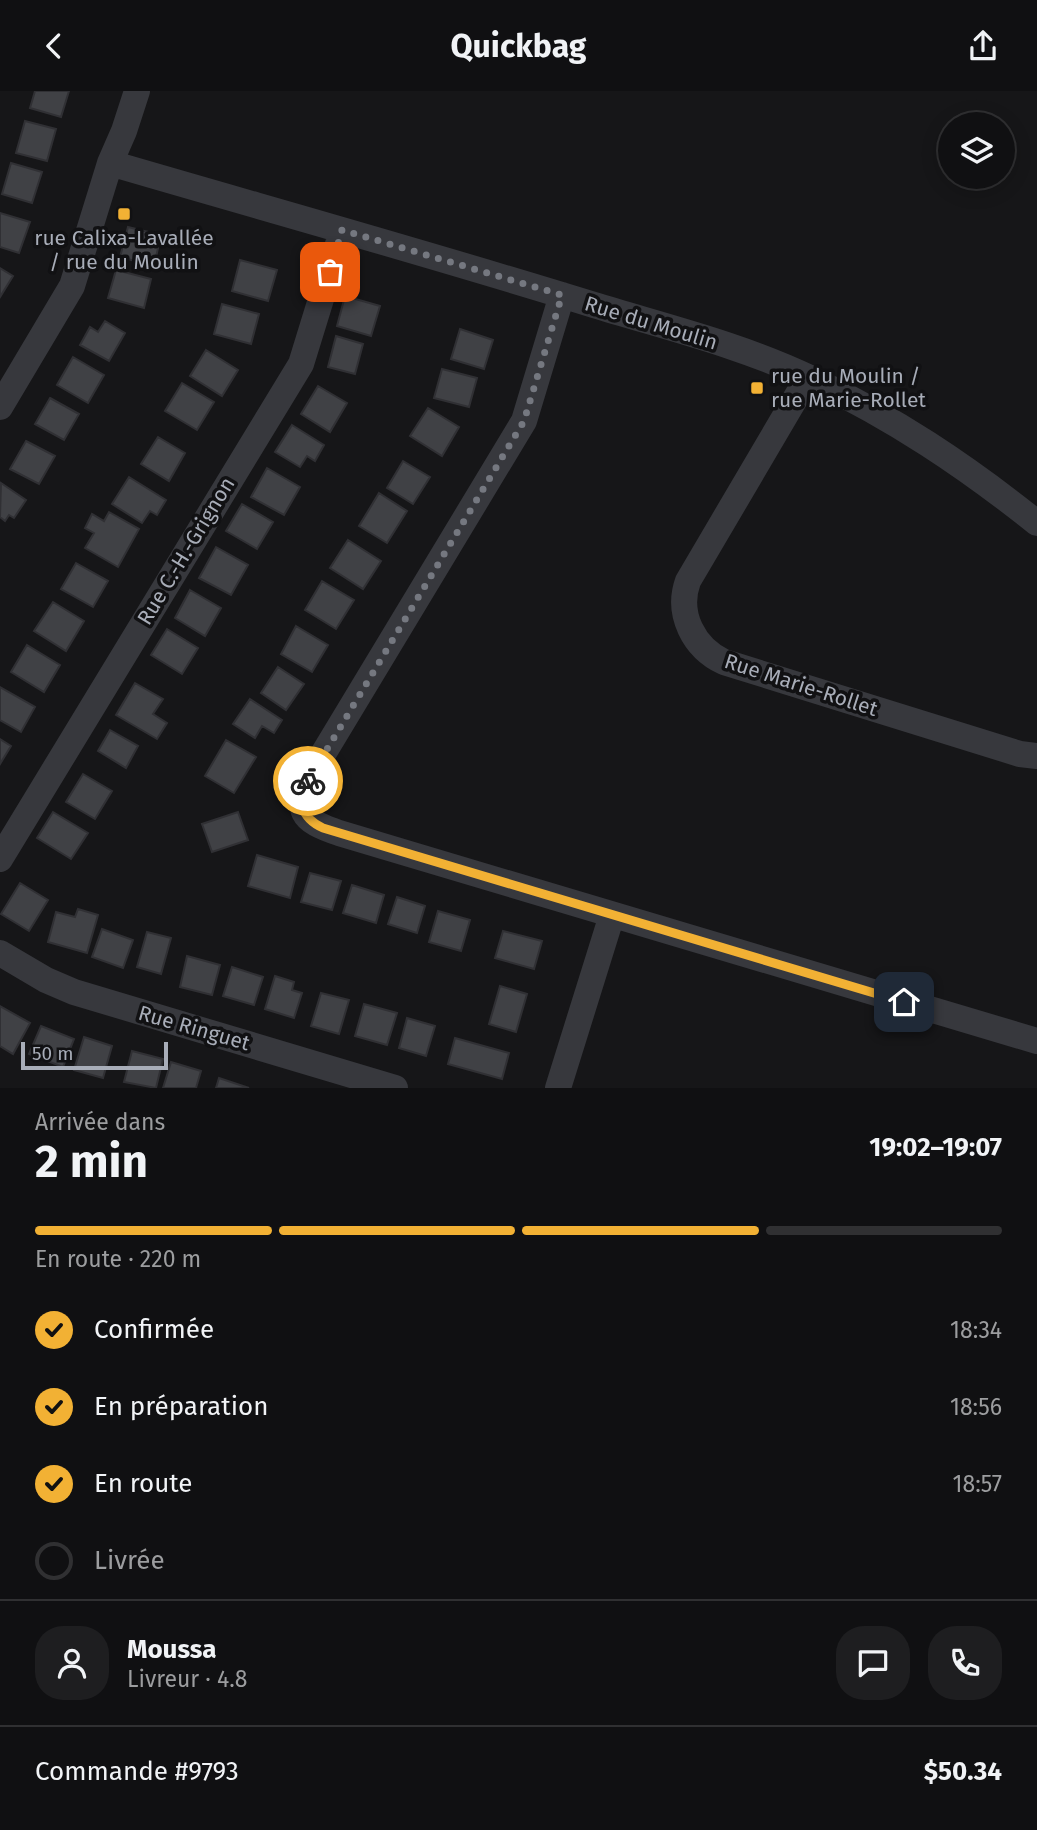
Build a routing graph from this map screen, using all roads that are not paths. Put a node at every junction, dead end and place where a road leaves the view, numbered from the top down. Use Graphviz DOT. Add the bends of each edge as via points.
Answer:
graph roads {
  1 [pos="137,91"];
  2 [pos="110,163"];
  3 [pos="342,230"];
  4 [pos="562,295"];
  5 [pos="808,377"];
  6 [pos="0,407"];
  7 [pos="1037,523"];
  8 [pos="1037,755"];
  9 [pos="0,859"];
  10 [pos="612,915"];
  11 [pos="0,953"];
  12 [pos="1037,1041"];
  13 [pos="395,1088"];
  14 [pos="558,1088"];
  1 -- 2 [label="street"];
  2 -- 3 [label="street, Rue du Moulin"];
  2 -- 6 [label="street" via="72,286"];
  3 -- 4 [label="street, Rue du Moulin"];
  3 -- 9 [label="street, Rue C.-H.-Grignon" via="301,364"];
  4 -- 5 [label="street, Rue du Moulin" via="753,354"];
  4 -- 10 [label="street" via="524,421 317,764 302,801 309,818 323,828"];
  5 -- 7 [label="street, Rue du Moulin" via="915,434"];
  5 -- 8 [label="street, Rue Marie-Rollet" via="688,581 684,608 692,635 724,662 1020,754"];
  10 -- 12 [label="street"];
  10 -- 14 [label="street"];
  11 -- 13 [label="street, Rue Ringuet" via="74,992"];
}
